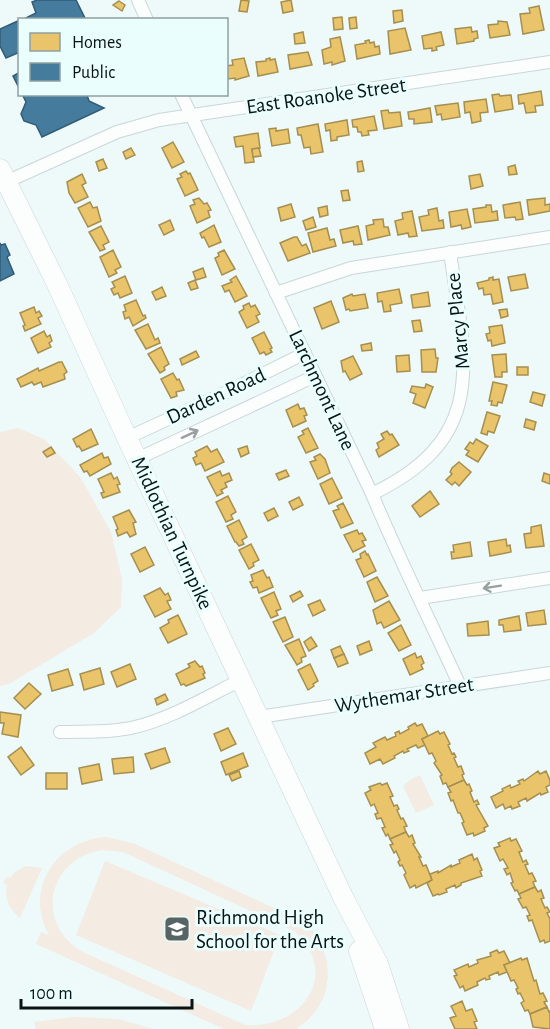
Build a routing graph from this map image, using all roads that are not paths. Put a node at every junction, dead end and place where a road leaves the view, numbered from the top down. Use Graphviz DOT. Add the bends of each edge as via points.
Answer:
graph roads {
  1 [pos="138,0"];
  2 [pos="146,18"];
  3 [pos="550,62"];
  4 [pos="182,96"];
  5 [pos="191,116"];
  6 [pos="2,179"];
  7 [pos="550,237"];
  8 [pos="450,252"];
  9 [pos="276,293"];
  10 [pos="305,353"];
  11 [pos="315,376"];
  12 [pos="127,438"];
  13 [pos="137,459"];
  14 [pos="372,494"];
  15 [pos="550,578"];
  16 [pos="420,598"];
  17 [pos="550,673"];
  18 [pos="241,680"];
  19 [pos="460,686"];
  20 [pos="259,717"];
  21 [pos="60,732"];
  22 [pos="343,897"];
  23 [pos="385,1029"];
  24 [pos="399,1029"];
  1 -- 2 [label="street"];
  3 -- 5 [label="street, East Roanoke Street"];
  4 -- 5 [label="street, Larchmont Lane"];
  5 -- 6 [label="street, East Roanoke Street" via="117,132"];
  5 -- 9 [label="street, Larchmont Lane"];
  6 -- 12 [label="main road, Midlothian Turnpike" via="62,294"];
  7 -- 8 [label="street"];
  8 -- 9 [label="street" via="351,268"];
  8 -- 14 [label="street, Marcy Place" via="464,356 464,379 456,413 438,445 419,465"];
  9 -- 10 [label="street, Larchmont Lane"];
  10 -- 11 [label="street, Larchmont Lane"];
  10 -- 12 [label="street, Darden Road"];
  13 -- 11 [label="street, Darden Road, one-way"];
  11 -- 14 [label="street, Larchmont Lane"];
  12 -- 13 [label="main road, Midlothian Turnpike"];
  13 -- 18 [label="main road, Midlothian Turnpike"];
  14 -- 16 [label="street, Larchmont Lane"];
  15 -- 16 [label="street, one-way"];
  16 -- 19 [label="street, Larchmont Lane"];
  17 -- 19 [label="street, Wythemar Street"];
  18 -- 20 [label="main road, Midlothian Turnpike"];
  18 -- 21 [label="street" via="156,721 115,730"];
  19 -- 20 [label="street, Wythemar Street"];
  20 -- 22 [label="main road, Midlothian Turnpike"];
  22 -- 23 [label="main road, Midlothian Turnpike"];
  22 -- 24 [label="main road, Midlothian Turnpike" via="378,964"];
}
